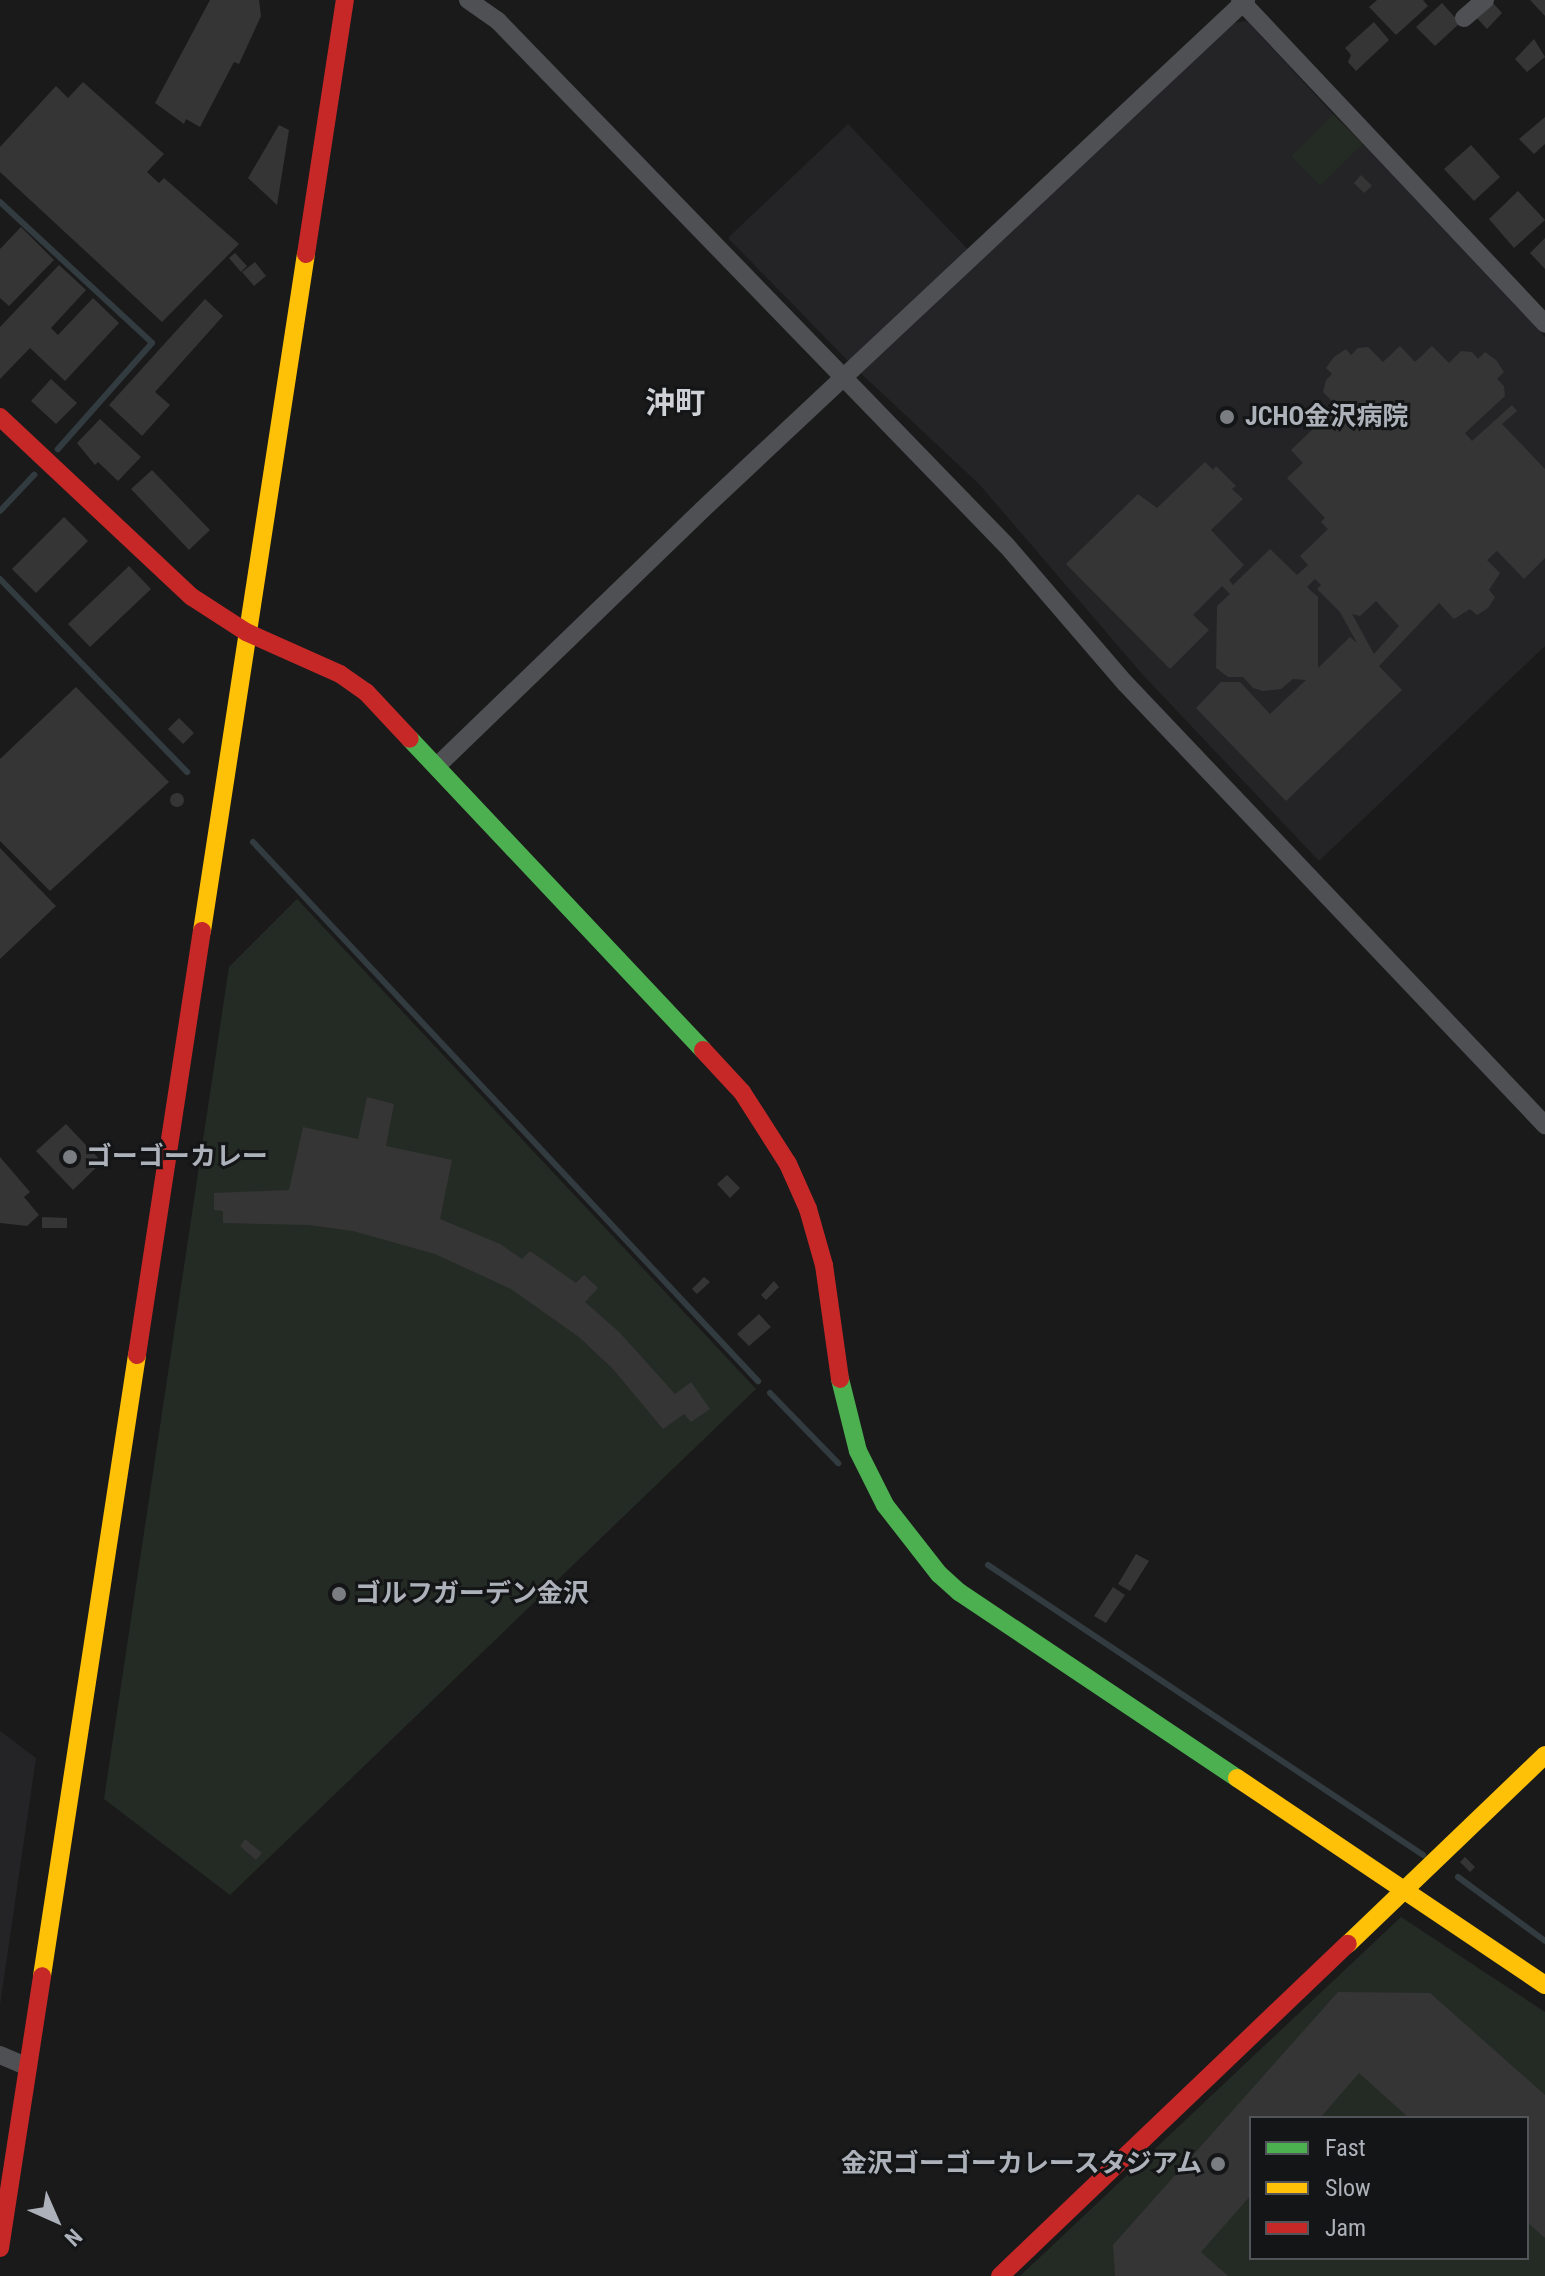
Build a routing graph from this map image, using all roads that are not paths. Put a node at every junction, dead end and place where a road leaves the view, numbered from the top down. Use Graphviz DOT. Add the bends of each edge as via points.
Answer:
graph roads {
  1 [pos="345,0"];
  2 [pos="468,0"];
  3 [pos="1485,0"];
  4 [pos="1243,1"];
  5 [pos="1464,18"];
  6 [pos="1545,324"];
  7 [pos="842,378"];
  8 [pos="0,417"];
  9 [pos="246,632"];
  10 [pos="437,766"];
  11 [pos="1545,1125"];
  12 [pos="1545,1755"];
  13 [pos="1402,1892"];
  14 [pos="1545,1985"];
  15 [pos="0,2055"];
  16 [pos="28,2067"];
  17 [pos="0,2248"];
  18 [pos="1000,2276"];
  1 -- 9 [label="street"];
  2 -- 7 [label="street" via="498,21"];
  3 -- 5 [label="street"];
  4 -- 6 [label="street"];
  4 -- 7 [label="street"];
  7 -- 10 [label="street"];
  7 -- 11 [label="street" via="1007,546 1125,683"];
  8 -- 9 [label="street" via="192,597"];
  9 -- 10 [label="street" via="348,680"];
  9 -- 16 [label="street"];
  10 -- 13 [label="street" via="711,1055 765,1125 808,1209 824,1265 844,1406 858,1451 885,1505 920,1554 959,1592"];
  12 -- 13 [label="street"];
  13 -- 14 [label="street"];
  13 -- 18 [label="street"];
  15 -- 16 [label="street"];
  16 -- 17 [label="street"];
}
